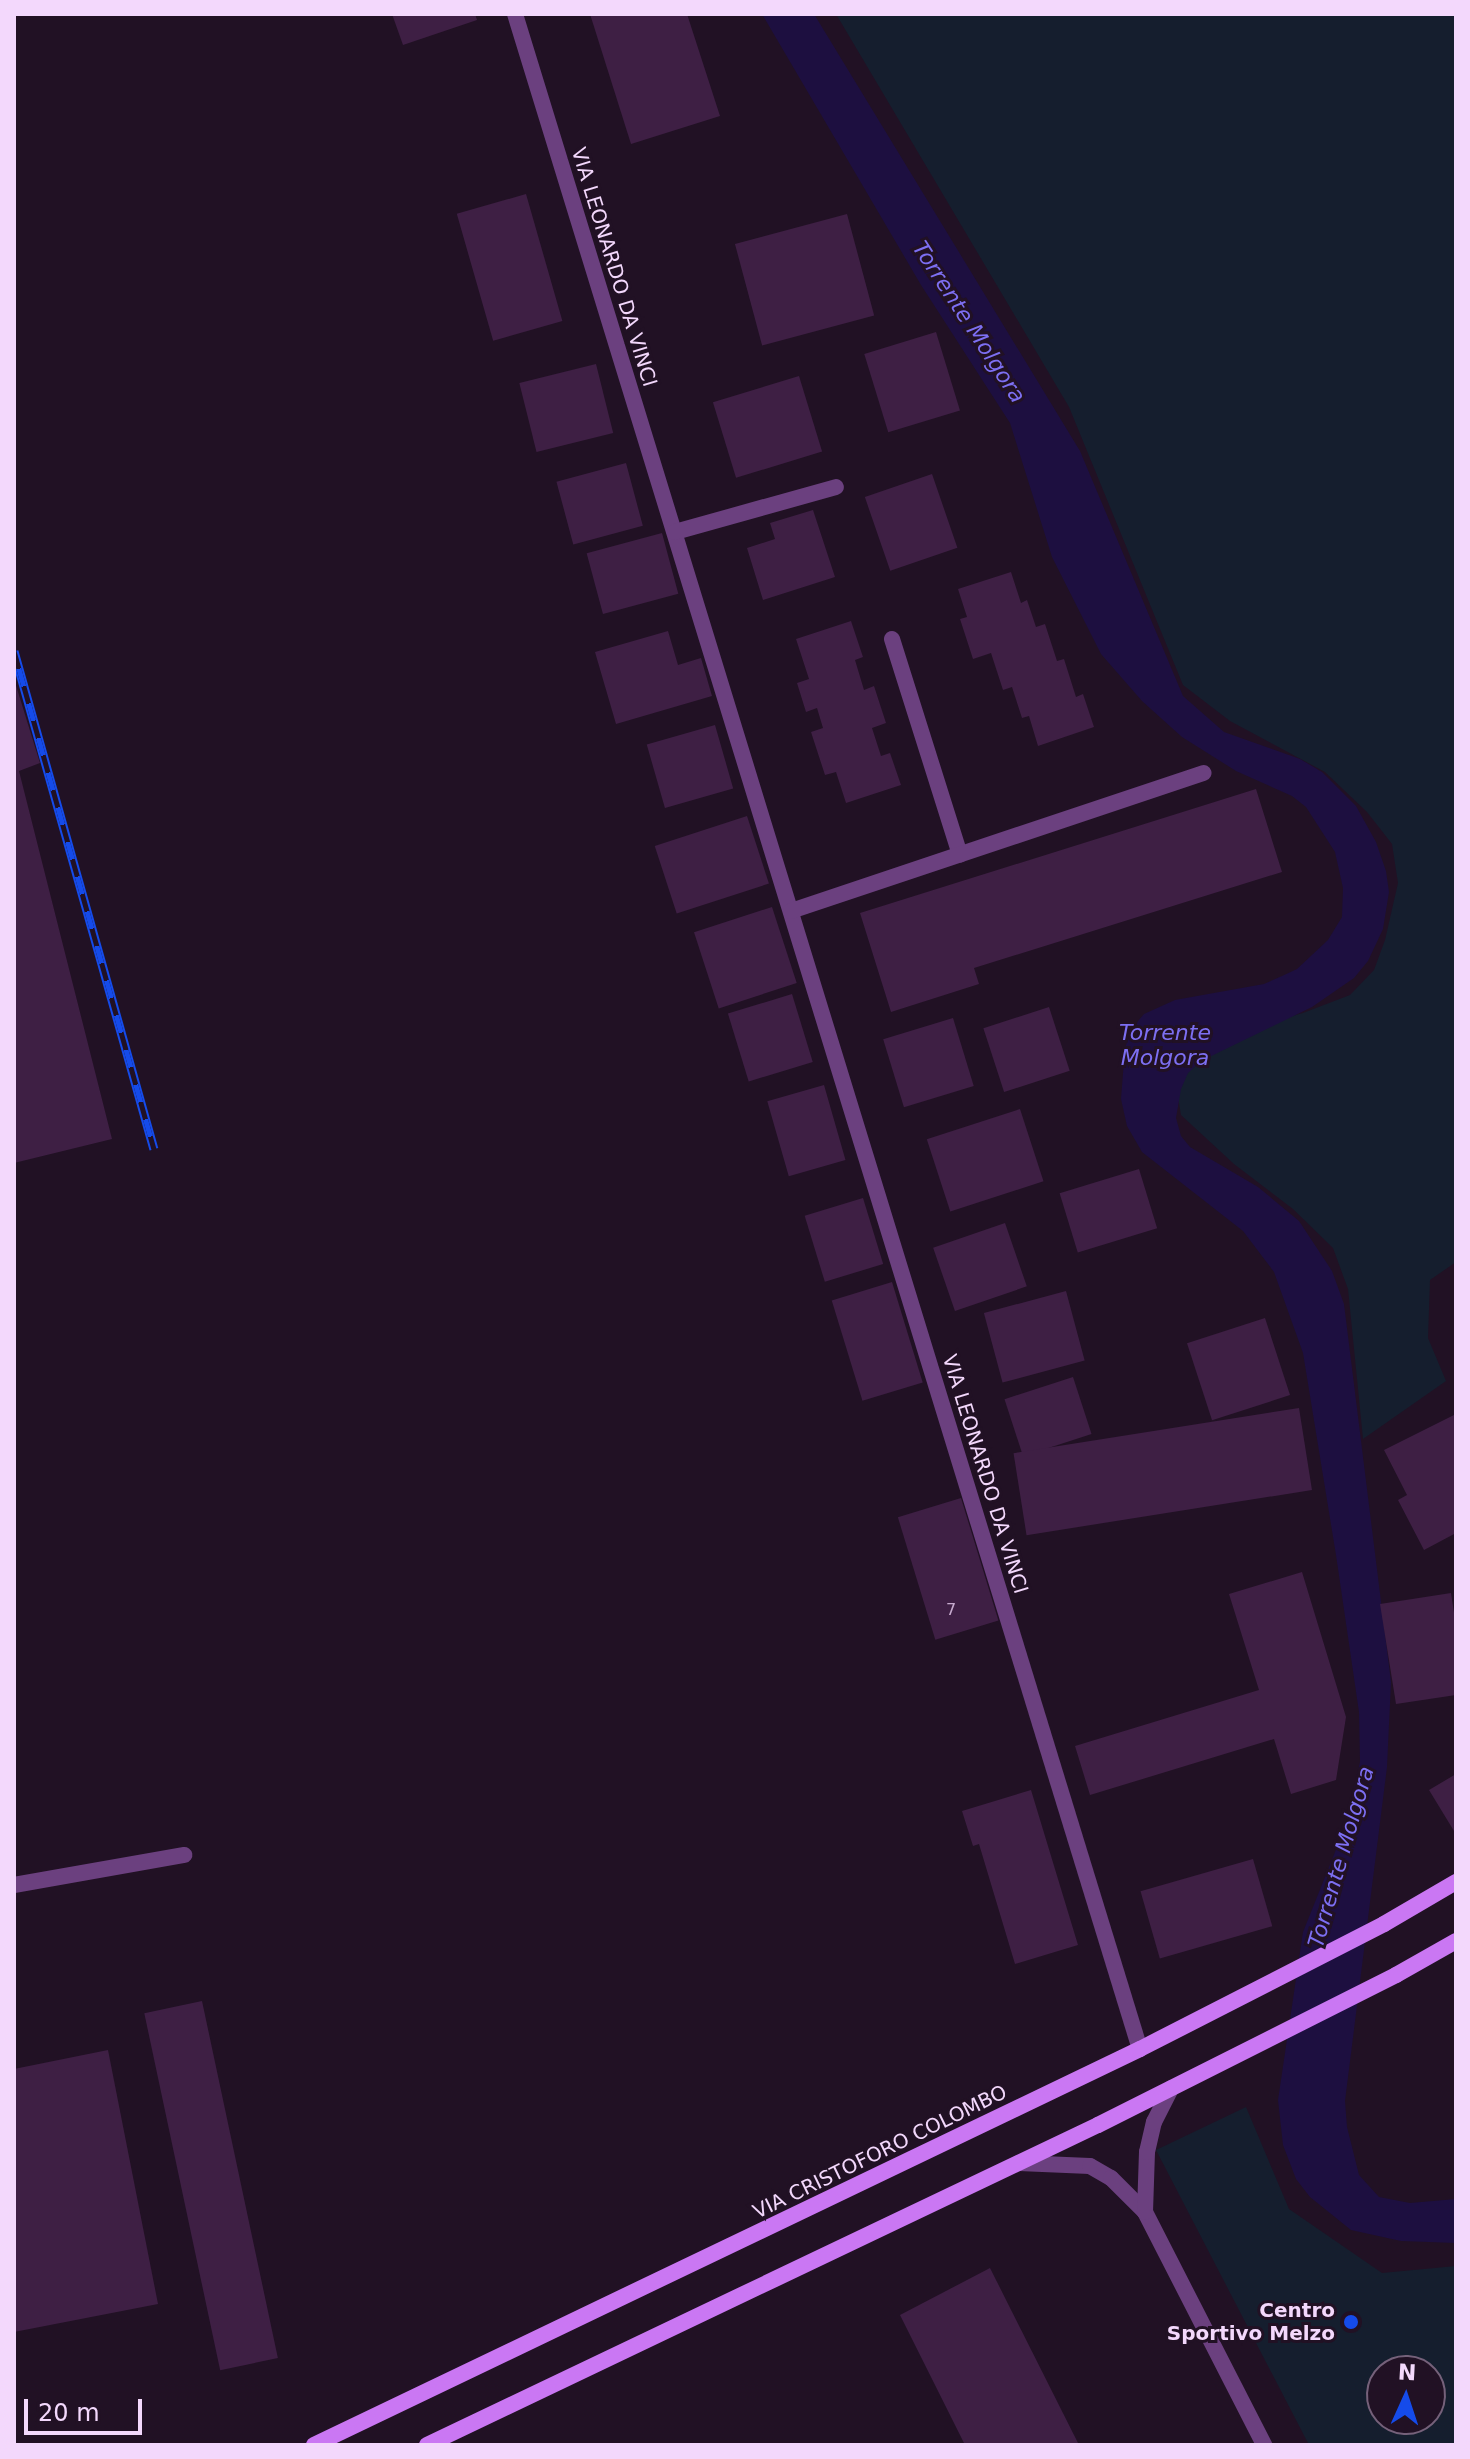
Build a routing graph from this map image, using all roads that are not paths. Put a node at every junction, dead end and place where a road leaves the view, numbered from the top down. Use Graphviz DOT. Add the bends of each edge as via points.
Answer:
graph roads {
  1 [pos="515,14"];
  2 [pos="836,487"];
  3 [pos="675,532"];
  4 [pos="892,639"];
  5 [pos="1204,773"];
  6 [pos="960,855"];
  7 [pos="791,911"];
  8 [pos="184,1855"];
  9 [pos="1456,1882"];
  10 [pos="14,1885"];
  11 [pos="1456,1941"];
  12 [pos="1140,2049"];
  13 [pos="1171,2088"];
  14 [pos="1019,2163"];
  15 [pos="1145,2212"];
  16 [pos="314,2445"];
  17 [pos="427,2445"];
  18 [pos="1264,2445"];
  1 -- 3 [label="street, VIA LEONARDO DA VINCI"];
  2 -- 3 [label="street"];
  3 -- 7 [label="street, VIA LEONARDO DA VINCI"];
  4 -- 6 [label="street"];
  5 -- 6 [label="street"];
  6 -- 7 [label="street"];
  7 -- 12 [label="street, VIA LEONARDO DA VINCI"];
  8 -- 10 [label="street"];
  9 -- 12 [label="street, VIA CRISTOFORO COLOMBO"];
  11 -- 13 [label="street"];
  12 -- 16 [label="street, VIA CRISTOFORO COLOMBO"];
  13 -- 14 [label="street"];
  13 -- 15 [label="street" via="1147,2152"];
  14 -- 15 [label="street" via="1090,2166 1111,2178"];
  14 -- 17 [label="street"];
  15 -- 18 [label="street"];
}
